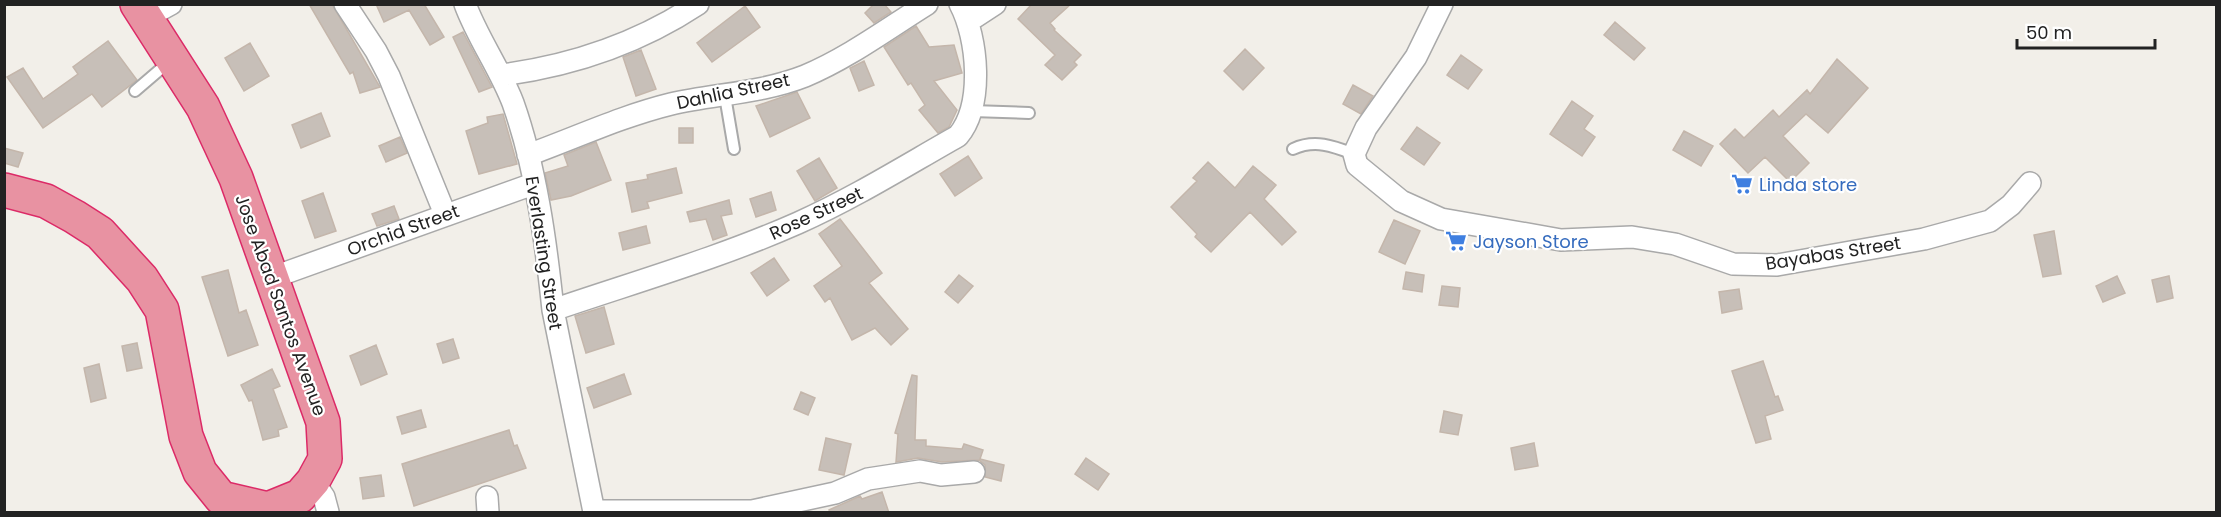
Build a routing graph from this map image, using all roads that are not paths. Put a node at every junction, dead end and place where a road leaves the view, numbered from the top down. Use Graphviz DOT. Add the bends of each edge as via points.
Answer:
graph roads {
  1 [pos="345,4"];
  2 [pos="465,4"];
  3 [pos="698,4"];
  4 [pos="927,4"];
  5 [pos="995,4"];
  6 [pos="1442,4"];
  7 [pos="152,9"];
  8 [pos="965,13"];
  9 [pos="172,58"];
  10 [pos="501,75"];
  11 [pos="135,91"];
  12 [pos="725,96"];
  13 [pos="972,111"];
  14 [pos="1029,113"];
  15 [pos="735,149"];
  16 [pos="1293,149"];
  17 [pos="1354,154"];
  18 [pos="528,155"];
  19 [pos="2030,183"];
  20 [pos="533,184"];
  21 [pos="4,190"];
  22 [pos="445,214"];
  23 [pos="274,277"];
  24 [pos="553,310"];
  25 [pos="974,472"];
  26 [pos="313,481"];
  27 [pos="247,509"];
  28 [pos="594,512"];
  29 [pos="328,513"];
  1 -- 22 [label="street" via="389,76"];
  2 -- 10 [label="street, Everlasting Street"];
  3 -- 10 [label="street" via="666,25 620,45 575,60"];
  4 -- 12 [label="street, Dahlia Street" via="824,67 791,80"];
  5 -- 8 [label="street"];
  6 -- 17 [label="street" via="1416,57 1366,128"];
  7 -- 9 [label="highway, Jose Abad Santos Avenue"];
  8 -- 13 [label="street, Rose Street" via="974,46"];
  9 -- 11 [label="lane"];
  9 -- 23 [label="highway, Jose Abad Santos Avenue" via="203,107 236,178"];
  10 -- 18 [label="street, Everlasting Street"];
  12 -- 15 [label="lane"];
  12 -- 18 [label="street, Dahlia Street" via="651,109"];
  13 -- 14 [label="lane"];
  13 -- 24 [label="street, Rose Street" via="958,136 867,190 799,223 746,245"];
  16 -- 17 [label="lane" via="1313,143"];
  17 -- 19 [label="street, Bayabas Street" via="1357,165 1401,201 1441,219 1562,240 1632,237 1675,244 1733,264 1777,265 1924,239 1990,221"];
  18 -- 20 [label="street, Everlasting Street"];
  20 -- 22 [label="street, Orchid Street"];
  20 -- 24 [label="street, Everlasting Street"];
  21 -- 27 [label="highway, Jose Abad Santos Avenue" via="46,201 92,228 142,279 162,310 183,426 200,472 221,498"];
  22 -- 23 [label="street, Orchid Street"];
  23 -- 26 [label="highway, Jose Abad Santos Avenue" via="280,305 323,422 325,459"];
  24 -- 28 [label="street, Everlasting Street"];
  25 -- 28 [label="street" via="941,475 920,471 868,479 835,493 752,511"];
  26 -- 27 [label="highway, Jose Abad Santos Avenue" via="300,496 268,509"];
  26 -- 29 [label="street" via="324,497"];
}
